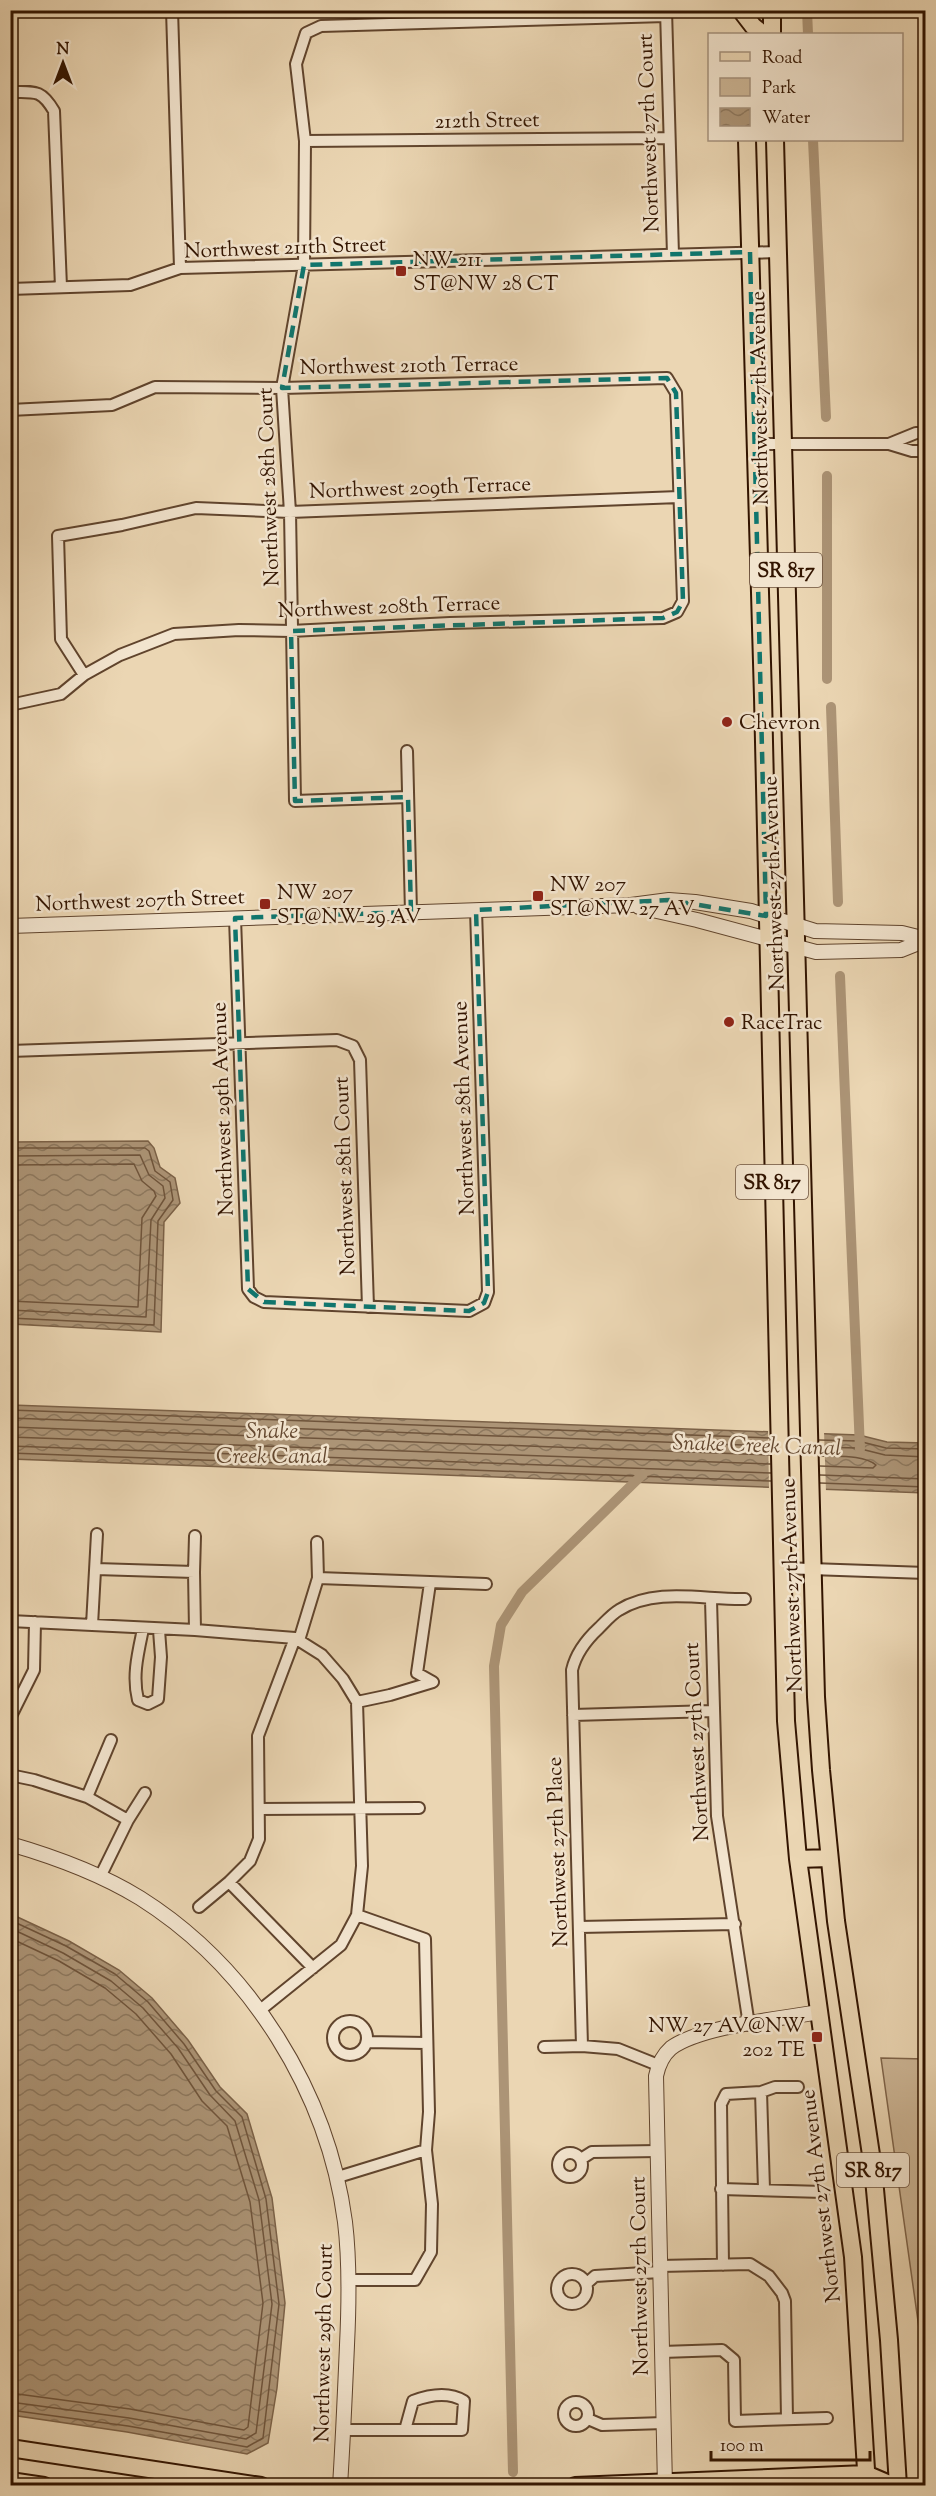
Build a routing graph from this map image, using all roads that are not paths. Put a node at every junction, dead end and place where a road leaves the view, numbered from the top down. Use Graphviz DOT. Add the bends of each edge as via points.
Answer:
graph roads {
  1 [pos="172,10"];
  2 [pos="772,10"];
  3 [pos="743,12"];
  4 [pos="666,13"];
  5 [pos="744,33"];
  6 [pos="762,33"];
  7 [pos="772,33"];
  8 [pos="10,92"];
  9 [pos="669,138"];
  10 [pos="305,141"];
  11 [pos="747,141"];
  12 [pos="775,141"];
  13 [pos="750,252"];
  14 [pos="778,252"];
  15 [pos="673,255"];
  16 [pos="304,265"];
  17 [pos="180,268"];
  18 [pos="61,287"];
  19 [pos="10,289"];
  20 [pos="282,388"];
  21 [pos="10,410"];
  22 [pos="926,433"];
  23 [pos="756,444"];
  24 [pos="782,444"];
  25 [pos="888,444"];
  26 [pos="926,451"];
  27 [pos="679,497"];
  28 [pos="290,512"];
  29 [pos="291,631"];
  30 [pos="84,675"];
  31 [pos="790,696"];
  32 [pos="762,697"];
  33 [pos="10,705"];
  34 [pos="407,751"];
  35 [pos="408,797"];
  36 [pos="631,905"];
  37 [pos="476,910"];
  38 [pos="411,912"];
  39 [pos="766,916"];
  40 [pos="235,918"];
  41 [pos="797,925"];
  42 [pos="10,926"];
  43 [pos="766,938"];
  44 [pos="926,940"];
  45 [pos="797,947"];
  46 [pos="239,1043"];
  47 [pos="10,1051"];
  48 [pos="368,1307"];
  49 [pos="97,1534"];
  50 [pos="195,1536"];
  51 [pos="317,1542"];
  52 [pos="782,1568"];
  53 [pos="96,1569"];
  54 [pos="812,1569"];
  55 [pos="194,1572"];
  56 [pos="926,1573"];
  57 [pos="318,1578"];
  58 [pos="430,1583"];
  59 [pos="486,1584"];
  60 [pos="745,1599"];
  61 [pos="711,1600"];
  62 [pos="10,1621"];
  63 [pos="35,1622"];
  64 [pos="92,1625"];
  65 [pos="143,1629"];
  66 [pos="159,1630"];
  67 [pos="195,1630"];
  68 [pos="295,1638"];
  69 [pos="357,1702"];
  70 [pos="713,1711"];
  71 [pos="573,1715"];
  72 [pos="10,1718"];
  73 [pos="111,1740"];
  74 [pos="10,1775"];
  75 [pos="145,1793"];
  76 [pos="87,1797"];
  77 [pos="360,1808"];
  78 [pos="419,1808"];
  79 [pos="259,1809"];
  80 [pos="128,1820"];
  81 [pos="10,1844"];
  82 [pos="829,1858"];
  83 [pos="798,1859"];
  84 [pos="100,1877"];
  85 [pos="230,1882"];
  86 [pos="199,1907"];
  87 [pos="357,1915"];
  88 [pos="735,1924"];
  89 [pos="579,1927"];
  90 [pos="313,1968"];
  91 [pos="259,2011"];
  92 [pos="819,2012"];
  93 [pos="749,2025"];
  94 [pos="367,2042"];
  95 [pos="426,2043"];
  96 [pos="582,2046"];
  97 [pos="544,2047"];
  98 [pos="658,2065"];
  99 [pos="798,2087"];
  100 [pos="761,2092"];
  101 [pos="426,2150"];
  102 [pos="658,2151"];
  103 [pos="581,2159"];
  104 [pos="873,2168"];
  105 [pos="842,2171"];
  106 [pos="338,2177"];
  107 [pos="764,2188"];
  108 [pos="721,2189"];
  109 [pos="823,2192"];
  110 [pos="723,2265"];
  111 [pos="660,2269"];
  112 [pos="350,2280"];
  113 [pos="586,2284"];
  114 [pos="662,2352"];
  115 [pos="827,2418"];
  116 [pos="588,2419"];
  117 [pos="787,2419"];
  118 [pos="664,2423"];
  119 [pos="344,2430"];
  120 [pos="405,2430"];
  121 [pos="10,2448"];
  122 [pos="866,2480"];
  123 [pos="10,2481"];
  124 [pos="665,2484"];
  125 [pos="44,2486"];
  126 [pos="261,2486"];
  127 [pos="340,2486"];
  128 [pos="575,2486"];
  129 [pos="896,2486"];
  1 -- 17 [label="street"];
  2 -- 7 [label="main road"];
  3 -- 5 [label="main road"];
  3 -- 6 [label="main road"];
  4 -- 9 [label="street, Northwest 27th Court"];
  4 -- 10 [label="street, Northwest 28th Court" via="321,26 306,33 296,64"];
  8 -- 18 [label="street" via="34,92 46,97 54,111"];
  9 -- 10 [label="street, 212th Street"];
  9 -- 15 [label="street, Northwest 27th Court"];
  10 -- 16 [label="street, Northwest 28th Court"];
  11 -- 13 [label="main road, Northwest 27th Avenue / SR 817"];
  12 -- 14 [label="main road, Northwest 27th Avenue / SR 817"];
  13 -- 14 [label="street, Northwest 211th Street"];
  13 -- 15 [label="street, Northwest 211th Street"];
  13 -- 23 [label="main road, Northwest 27th Avenue / SR 817"];
  14 -- 24 [label="main road, Northwest 27th Avenue / SR 817"];
  15 -- 16 [label="street, Northwest 211th Street"];
  16 -- 17 [label="street, Northwest 211th Street"];
  16 -- 20 [label="street, Northwest 28th Court"];
  17 -- 18 [label="street, Northwest 211th Street" via="130,285"];
  18 -- 19 [label="street, Northwest 211th Street"];
  20 -- 21 [label="street, Northwest 210th Terrace" via="155,387 112,405"];
  20 -- 27 [label="street, Northwest 210th Terrace" via="667,378 676,393"];
  20 -- 28 [label="street, Northwest 28th Court"];
  22 -- 25 [label="street"];
  23 -- 24 [label="street"];
  23 -- 32 [label="main road, Northwest 27th Avenue / SR 817"];
  24 -- 25 [label="street"];
  24 -- 31 [label="main road, Northwest 27th Avenue / SR 817"];
  25 -- 26 [label="street"];
  27 -- 28 [label="street, Northwest 209th Terrace"];
  27 -- 29 [label="street, Northwest 208th Terrace" via="683,600 677,612 663,618"];
  28 -- 29 [label="street, Northwest 28th Court"];
  28 -- 30 [label="street, Northwest 209th Terrace" via="196,508 58,536 61,639"];
  29 -- 30 [label="street, Northwest 208th Terrace" via="174,634 120,655"];
  29 -- 35 [label="street, Northwest 28th Court" via="295,801"];
  30 -- 33 [label="street, Northwest 208th Terrace" via="61,694"];
  31 -- 32 [label="main road"];
  31 -- 41 [label="main road, Northwest 27th Avenue / SR 817"];
  32 -- 39 [label="main road, Northwest 27th Avenue / SR 817"];
  34 -- 35 [label="street"];
  35 -- 38 [label="street"];
  36 -- 37 [label="street, Northwest 207th Street"];
  36 -- 39 [label="street, Northwest 207th Street" via="669,900 695,902"];
  36 -- 43 [label="street, Northwest 207th Street"];
  37 -- 38 [label="street, Northwest 207th Street"];
  37 -- 48 [label="street, Northwest 28th Avenue" via="488,1292 484,1303 470,1311"];
  38 -- 40 [label="street, Northwest 207th Street"];
  39 -- 41 [label="street, Northwest 207th Street"];
  39 -- 43 [label="main road, Northwest 27th Avenue / SR 817"];
  40 -- 42 [label="street, Northwest 207th Street"];
  40 -- 46 [label="street, Northwest 29th Avenue"];
  41 -- 44 [label="street, Northwest 207th Street" via="844,933 902,933"];
  41 -- 45 [label="main road, Northwest 27th Avenue / SR 817"];
  43 -- 45 [label="street, Northwest 207th Street"];
  43 -- 52 [label="main road, Northwest 27th Avenue / SR 817"];
  44 -- 45 [label="street, Northwest 207th Street" via="901,950 816,952"];
  45 -- 54 [label="main road, Northwest 27th Avenue / SR 817"];
  46 -- 47 [label="street"];
  46 -- 48 [label="street, Northwest 29th Avenue" via="248,1288 264,1302"];
  46 -- 48 [label="street, Northwest 28th Court" via="337,1040 353,1046 360,1060"];
  49 -- 53 [label="street"];
  50 -- 55 [label="street"];
  51 -- 57 [label="street"];
  52 -- 54 [label="street"];
  52 -- 83 [label="main road, Northwest 27th Avenue / SR 817" via="786,1721"];
  53 -- 55 [label="street"];
  53 -- 64 [label="street"];
  54 -- 56 [label="street"];
  54 -- 82 [label="main road, Northwest 27th Avenue / SR 817" via="820,1758"];
  55 -- 67 [label="street"];
  57 -- 58 [label="street"];
  57 -- 68 [label="street" via="300,1637"];
  58 -- 59 [label="street"];
  58 -- 69 [label="street" via="417,1673 433,1682"];
  60 -- 61 [label="street"];
  61 -- 70 [label="street, Northwest 27th Court"];
  61 -- 71 [label="street, Northwest 27th Place" via="672,1596 642,1599 618,1610 575,1657"];
  62 -- 63 [label="street"];
  63 -- 64 [label="street"];
  63 -- 72 [label="street" via="34,1670"];
  64 -- 65 [label="street"];
  65 -- 66 [label="street"];
  65 -- 66 [label="street" via="135,1687 138,1700 148,1704 158,1699"];
  66 -- 67 [label="street"];
  67 -- 68 [label="street"];
  68 -- 69 [label="street" via="322,1655"];
  68 -- 79 [label="street" via="258,1736"];
  69 -- 77 [label="street"];
  70 -- 71 [label="street"];
  70 -- 88 [label="street, Northwest 27th Court" via="717,1816"];
  71 -- 89 [label="street, Northwest 27th Place"];
  73 -- 76 [label="street"];
  74 -- 76 [label="street"];
  75 -- 80 [label="street"];
  76 -- 80 [label="street"];
  77 -- 78 [label="street"];
  77 -- 79 [label="street"];
  77 -- 87 [label="street" via="362,1866"];
  79 -- 85 [label="street" via="259,1839 250,1860"];
  80 -- 84 [label="street"];
  81 -- 84 [label="street, Northwest 29th Court"];
  82 -- 83 [label="main road"];
  82 -- 104 [label="main road, Northwest 27th Avenue / SR 817"];
  83 -- 92 [label="main road, Northwest 27th Avenue / SR 817"];
  84 -- 91 [label="street, Northwest 29th Court" via="180,1928 218,1962"];
  85 -- 86 [label="street"];
  85 -- 90 [label="street"];
  87 -- 90 [label="street" via="341,1945"];
  87 -- 95 [label="street" via="425,1939"];
  88 -- 89 [label="street"];
  88 -- 93 [label="street, Northwest 27th Court"];
  89 -- 96 [label="street, Northwest 27th Place"];
  90 -- 91 [label="street"];
  91 -- 106 [label="street, Northwest 29th Court" via="298,2074"];
  92 -- 93 [label="street"];
  92 -- 105 [label="main road, Northwest 27th Avenue / SR 817"];
  93 -- 98 [label="street" via="697,2034 670,2049"];
  94 -- 95 [label="street"];
  95 -- 101 [label="street"];
  96 -- 97 [label="street"];
  96 -- 98 [label="street" via="618,2049"];
  98 -- 102 [label="street, Northwest 27th Court"];
  99 -- 100 [label="street" via="775,2087"];
  100 -- 107 [label="street"];
  100 -- 108 [label="street" via="726,2094 721,2104"];
  101 -- 106 [label="street"];
  101 -- 112 [label="street" via="432,2204 431,2252 415,2280"];
  102 -- 103 [label="street" via="592,2152"];
  102 -- 111 [label="street, Northwest 27th Court"];
  104 -- 105 [label="main road"];
  104 -- 129 [label="main road, Northwest 27th Avenue / SR 817" via="890,2340"];
  105 -- 122 [label="main road, Northwest 27th Avenue / SR 817" via="853,2257"];
  106 -- 112 [label="street, Northwest 29th Court"];
  107 -- 108 [label="street"];
  107 -- 109 [label="street"];
  108 -- 110 [label="street"];
  110 -- 111 [label="street"];
  110 -- 117 [label="street" via="750,2264 769,2276 782,2293"];
  111 -- 113 [label="street" via="595,2276"];
  111 -- 114 [label="street, Northwest 27th Court"];
  112 -- 119 [label="street, Northwest 29th Court"];
  114 -- 117 [label="street" via="722,2350 734,2360 735,2421"];
  114 -- 118 [label="street, Northwest 27th Court"];
  115 -- 117 [label="street"];
  116 -- 118 [label="street" via="602,2425"];
  118 -- 124 [label="street, Northwest 27th Court"];
  119 -- 120 [label="street"];
  119 -- 127 [label="street, Northwest 29th Court"];
  120 -- 120 [label="street" via="462,2430 464,2401 455,2395 426,2396 412,2401"];
  121 -- 126 [label="main road"];
  122 -- 124 [label="main road"];
  122 -- 129 [label="main road"];
  123 -- 125 [label="main road"];
  124 -- 128 [label="main road"];
}
